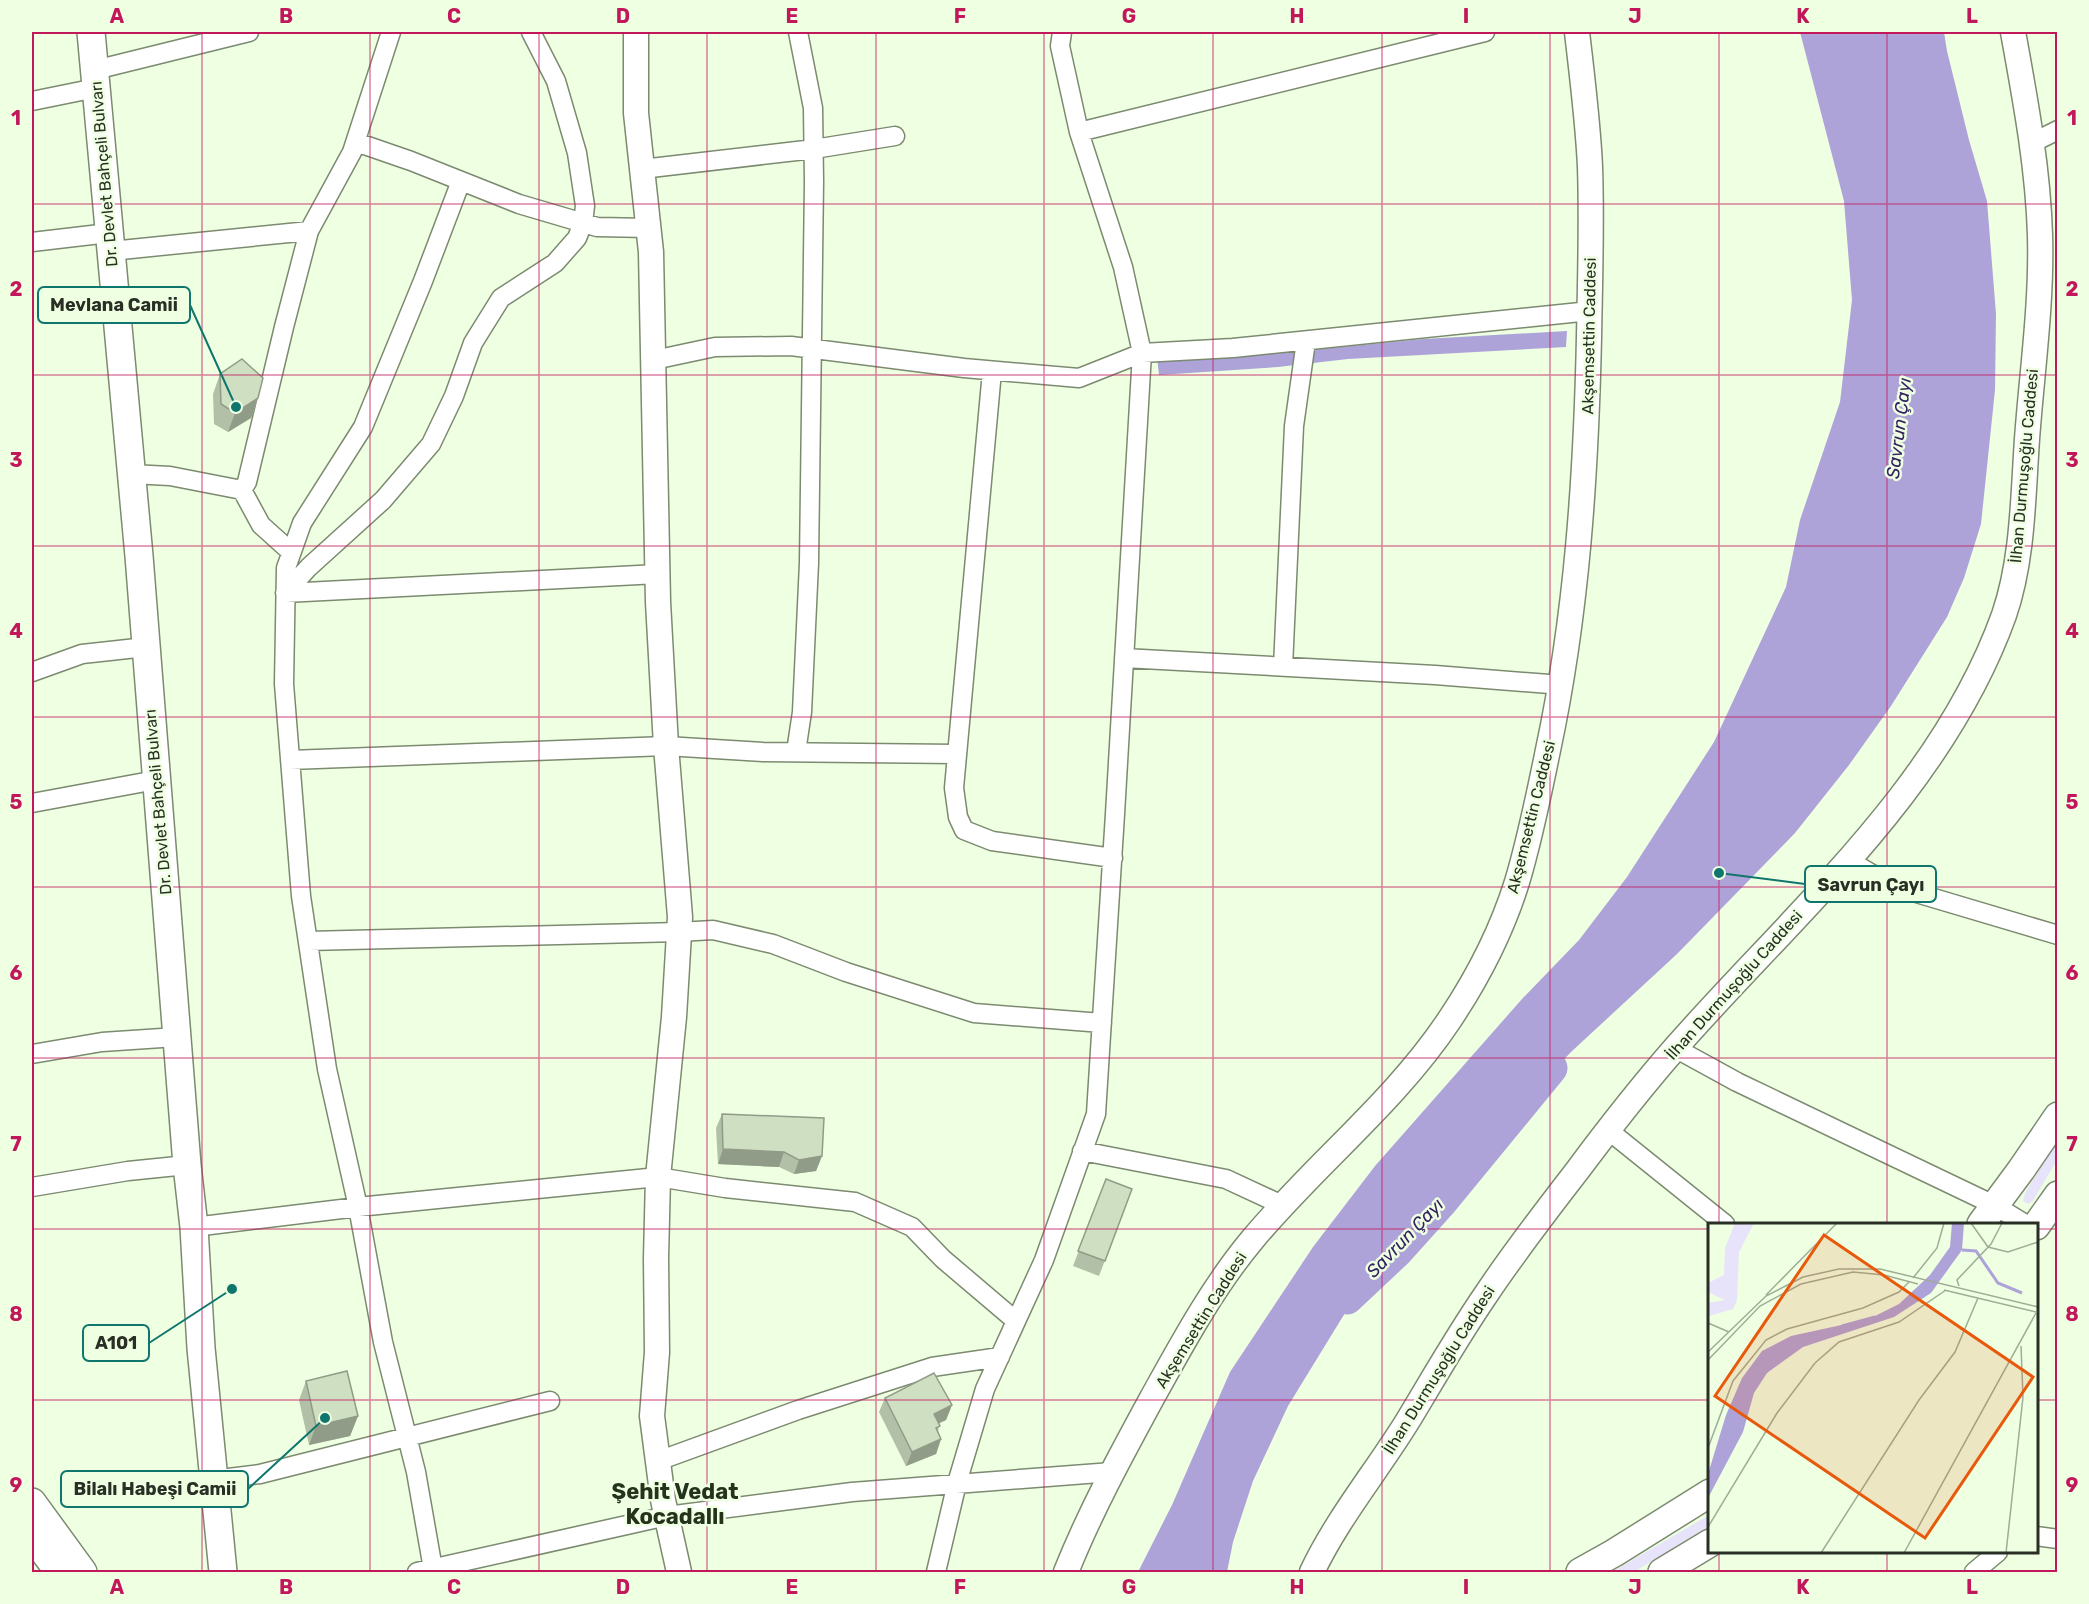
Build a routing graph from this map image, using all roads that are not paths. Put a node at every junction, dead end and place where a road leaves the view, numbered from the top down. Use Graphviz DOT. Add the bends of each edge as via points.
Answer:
graph roads {
  1 [pos="91,32"];
  2 [pos="249,32"];
  3 [pos="392,32"];
  4 [pos="531,32"];
  5 [pos="636,32"];
  6 [pos="798,32"];
  7 [pos="1062,32"];
  8 [pos="1485,32"];
  9 [pos="1577,32"];
  10 [pos="2013,32"];
  11 [pos="95,79"];
  12 [pos="32,101"];
  13 [pos="2058,130"];
  14 [pos="1079,132"];
  15 [pos="895,136"];
  16 [pos="356,142"];
  17 [pos="2030,144"];
  18 [pos="814,149"];
  19 [pos="642,169"];
  20 [pos="461,181"];
  21 [pos="583,223"];
  22 [pos="649,228"];
  23 [pos="309,231"];
  24 [pos="32,242"];
  25 [pos="110,242"];
  26 [pos="1590,311"];
  27 [pos="1306,341"];
  28 [pos="811,349"];
  29 [pos="1142,353"];
  30 [pos="654,360"];
  31 [pos="992,370"];
  32 [pos="131,474"];
  33 [pos="242,490"];
  34 [pos="291,552"];
  35 [pos="658,574"];
  36 [pos="285,593"];
  37 [pos="146,647"];
  38 [pos="1124,658"];
  39 [pos="1283,667"];
  40 [pos="32,672"];
  41 [pos="1562,685"];
  42 [pos="666,746"];
  43 [pos="796,752"];
  44 [pos="957,754"];
  45 [pos="290,759"];
  46 [pos="156,780"];
  47 [pos="32,803"];
  48 [pos="1113,858"];
  49 [pos="1848,860"];
  50 [pos="679,932"];
  51 [pos="2058,935"];
  52 [pos="308,941"];
  53 [pos="1102,1023"];
  54 [pos="177,1037"];
  55 [pos="1675,1048"];
  56 [pos="32,1054"];
  57 [pos="2058,1116"];
  58 [pos="1608,1130"];
  59 [pos="1082,1151"];
  60 [pos="188,1166"];
  61 [pos="658,1177"];
  62 [pos="32,1187"];
  63 [pos="2058,1195"];
  64 [pos="1282,1205"];
  65 [pos="358,1207"];
  66 [pos="1987,1215"];
  67 [pos="1724,1223"];
  68 [pos="2021,1223"];
  69 [pos="2038,1225"];
  70 [pos="194,1227"];
  71 [pos="1016,1321"];
  72 [pos="1000,1357"];
  73 [pos="550,1401"];
  74 [pos="407,1436"];
  75 [pos="658,1461"];
  76 [pos="1112,1472"];
  77 [pos="212,1480"];
  78 [pos="957,1483"];
  79 [pos="1708,1493"];
  80 [pos="32,1502"];
  81 [pos="667,1516"];
  82 [pos="32,1536"];
  83 [pos="2038,1536"];
  84 [pos="2058,1539"];
  85 [pos="1708,1544"];
  86 [pos="1996,1553"];
  87 [pos="425,1571"];
  88 [pos="59,1572"];
  89 [pos="83,1572"];
  90 [pos="223,1572"];
  91 [pos="680,1572"];
  92 [pos="936,1572"];
  93 [pos="1066,1572"];
  94 [pos="1312,1572"];
  95 [pos="1580,1572"];
  96 [pos="1662,1572"];
  97 [pos="1974,1572"];
  1 -- 11 [label="main road, Dr. Devlet Bahçeli Bulvarı"];
  2 -- 11 [label="street"];
  3 -- 16 [label="street"];
  4 -- 21 [label="street" via="556,81 577,153 585,206"];
  5 -- 19 [label="street" via="636,113"];
  6 -- 18 [label="street" via="813,108"];
  7 -- 14 [label="street" via="1060,46"];
  8 -- 14 [label="street"];
  9 -- 26 [label="street, Akşemsettin Caddesi" via="1590,168"];
  10 -- 17 [label="street, İlhan Durmuşoğlu Caddesi"];
  11 -- 12 [label="street"];
  11 -- 25 [label="main road, Dr. Devlet Bahçeli Bulvarı"];
  13 -- 17 [label="street"];
  14 -- 29 [label="street" via="1123,267"];
  15 -- 18 [label="street"];
  16 -- 20 [label="street"];
  16 -- 23 [label="street"];
  17 -- 49 [label="street, İlhan Durmuşoğlu Caddesi" via="2040,238 2038,292 2022,514 2013,583 1990,647 1951,723 1907,790"];
  18 -- 19 [label="street"];
  18 -- 28 [label="street"];
  19 -- 22 [label="street"];
  20 -- 21 [label="street"];
  20 -- 34 [label="street" via="363,427 302,523"];
  21 -- 22 [label="street"];
  21 -- 36 [label="street" via="577,238 555,263 501,298 473,343 431,444 383,500"];
  22 -- 30 [label="street"];
  23 -- 25 [label="street"];
  23 -- 33 [label="street"];
  24 -- 25 [label="street"];
  25 -- 32 [label="main road, Dr. Devlet Bahçeli Bulvarı"];
  26 -- 27 [label="street"];
  26 -- 41 [label="street, Akşemsettin Caddesi" via="1580,528"];
  27 -- 29 [label="street"];
  27 -- 39 [label="street" via="1294,426"];
  28 -- 30 [label="street" via="715,347"];
  28 -- 31 [label="street"];
  28 -- 43 [label="street" via="809,563 802,712"];
  29 -- 31 [label="street" via="1079,378"];
  29 -- 38 [label="street"];
  30 -- 35 [label="street"];
  31 -- 44 [label="street"];
  32 -- 33 [label="street" via="170,476"];
  32 -- 37 [label="main road, Dr. Devlet Bahçeli Bulvarı"];
  33 -- 34 [label="street" via="261,525"];
  34 -- 36 [label="street"];
  35 -- 36 [label="street"];
  35 -- 42 [label="street"];
  36 -- 45 [label="street" via="284,684"];
  37 -- 40 [label="street" via="81,654"];
  37 -- 46 [label="main road, Dr. Devlet Bahçeli Bulvarı"];
  38 -- 39 [label="street"];
  38 -- 48 [label="street"];
  39 -- 41 [label="street"];
  41 -- 64 [label="street, Akşemsettin Caddesi" via="1517,882 1473,982 1415,1065 1368,1119"];
  42 -- 43 [label="street"];
  42 -- 45 [label="street"];
  42 -- 50 [label="street"];
  43 -- 44 [label="street"];
  44 -- 48 [label="street" via="954,788 964,830 992,841"];
  45 -- 52 [label="street"];
  46 -- 47 [label="street"];
  46 -- 54 [label="main road, Dr. Devlet Bahçeli Bulvarı"];
  48 -- 53 [label="street"];
  49 -- 51 [label="street" via="1893,886"];
  49 -- 55 [label="street, İlhan Durmuşoğlu Caddesi"];
  50 -- 52 [label="street"];
  50 -- 53 [label="street" via="713,930 773,944 974,1013"];
  50 -- 61 [label="street"];
  52 -- 65 [label="street" via="327,1069"];
  53 -- 59 [label="street" via="1096,1114"];
  54 -- 56 [label="street" via="102,1042"];
  54 -- 60 [label="main road, Dr. Devlet Bahçeli Bulvarı"];
  55 -- 58 [label="street, İlhan Durmuşoğlu Caddesi"];
  55 -- 66 [label="street"];
  57 -- 66 [label="main road"];
  58 -- 67 [label="street"];
  58 -- 94 [label="street, İlhan Durmuşoğlu Caddesi" via="1488,1290"];
  59 -- 64 [label="street" via="1226,1179"];
  59 -- 71 [label="street" via="1044,1260"];
  60 -- 62 [label="street" via="128,1171"];
  60 -- 70 [label="main road, Dr. Devlet Bahçeli Bulvarı"];
  61 -- 65 [label="street"];
  61 -- 71 [label="street" via="855,1203 912,1227"];
  61 -- 75 [label="street" via="657,1352 652,1416"];
  63 -- 69 [label="main road"];
  64 -- 76 [label="street, Akşemsettin Caddesi" via="1206,1305"];
  65 -- 70 [label="street"];
  65 -- 74 [label="street" via="383,1342"];
  66 -- 68 [label="street"];
  70 -- 77 [label="main road, Dr. Devlet Bahçeli Bulvarı"];
  71 -- 72 [label="street"];
  72 -- 75 [label="street" via="932,1367"];
  72 -- 78 [label="street" via="985,1389"];
  73 -- 74 [label="street"];
  74 -- 77 [label="street" via="260,1473"];
  74 -- 87 [label="street" via="416,1472"];
  75 -- 81 [label="street"];
  76 -- 78 [label="street"];
  76 -- 93 [label="street, Akşemsettin Caddesi"];
  77 -- 90 [label="main road, Dr. Devlet Bahçeli Bulvarı"];
  78 -- 81 [label="street"];
  78 -- 92 [label="street"];
  79 -- 95 [label="main road"];
  80 -- 89 [label="main road"];
  81 -- 87 [label="street"];
  81 -- 91 [label="street"];
  82 -- 88 [label="main road"];
  83 -- 84 [label="street"];
  85 -- 96 [label="main road"];
  86 -- 97 [label="street"];
}
